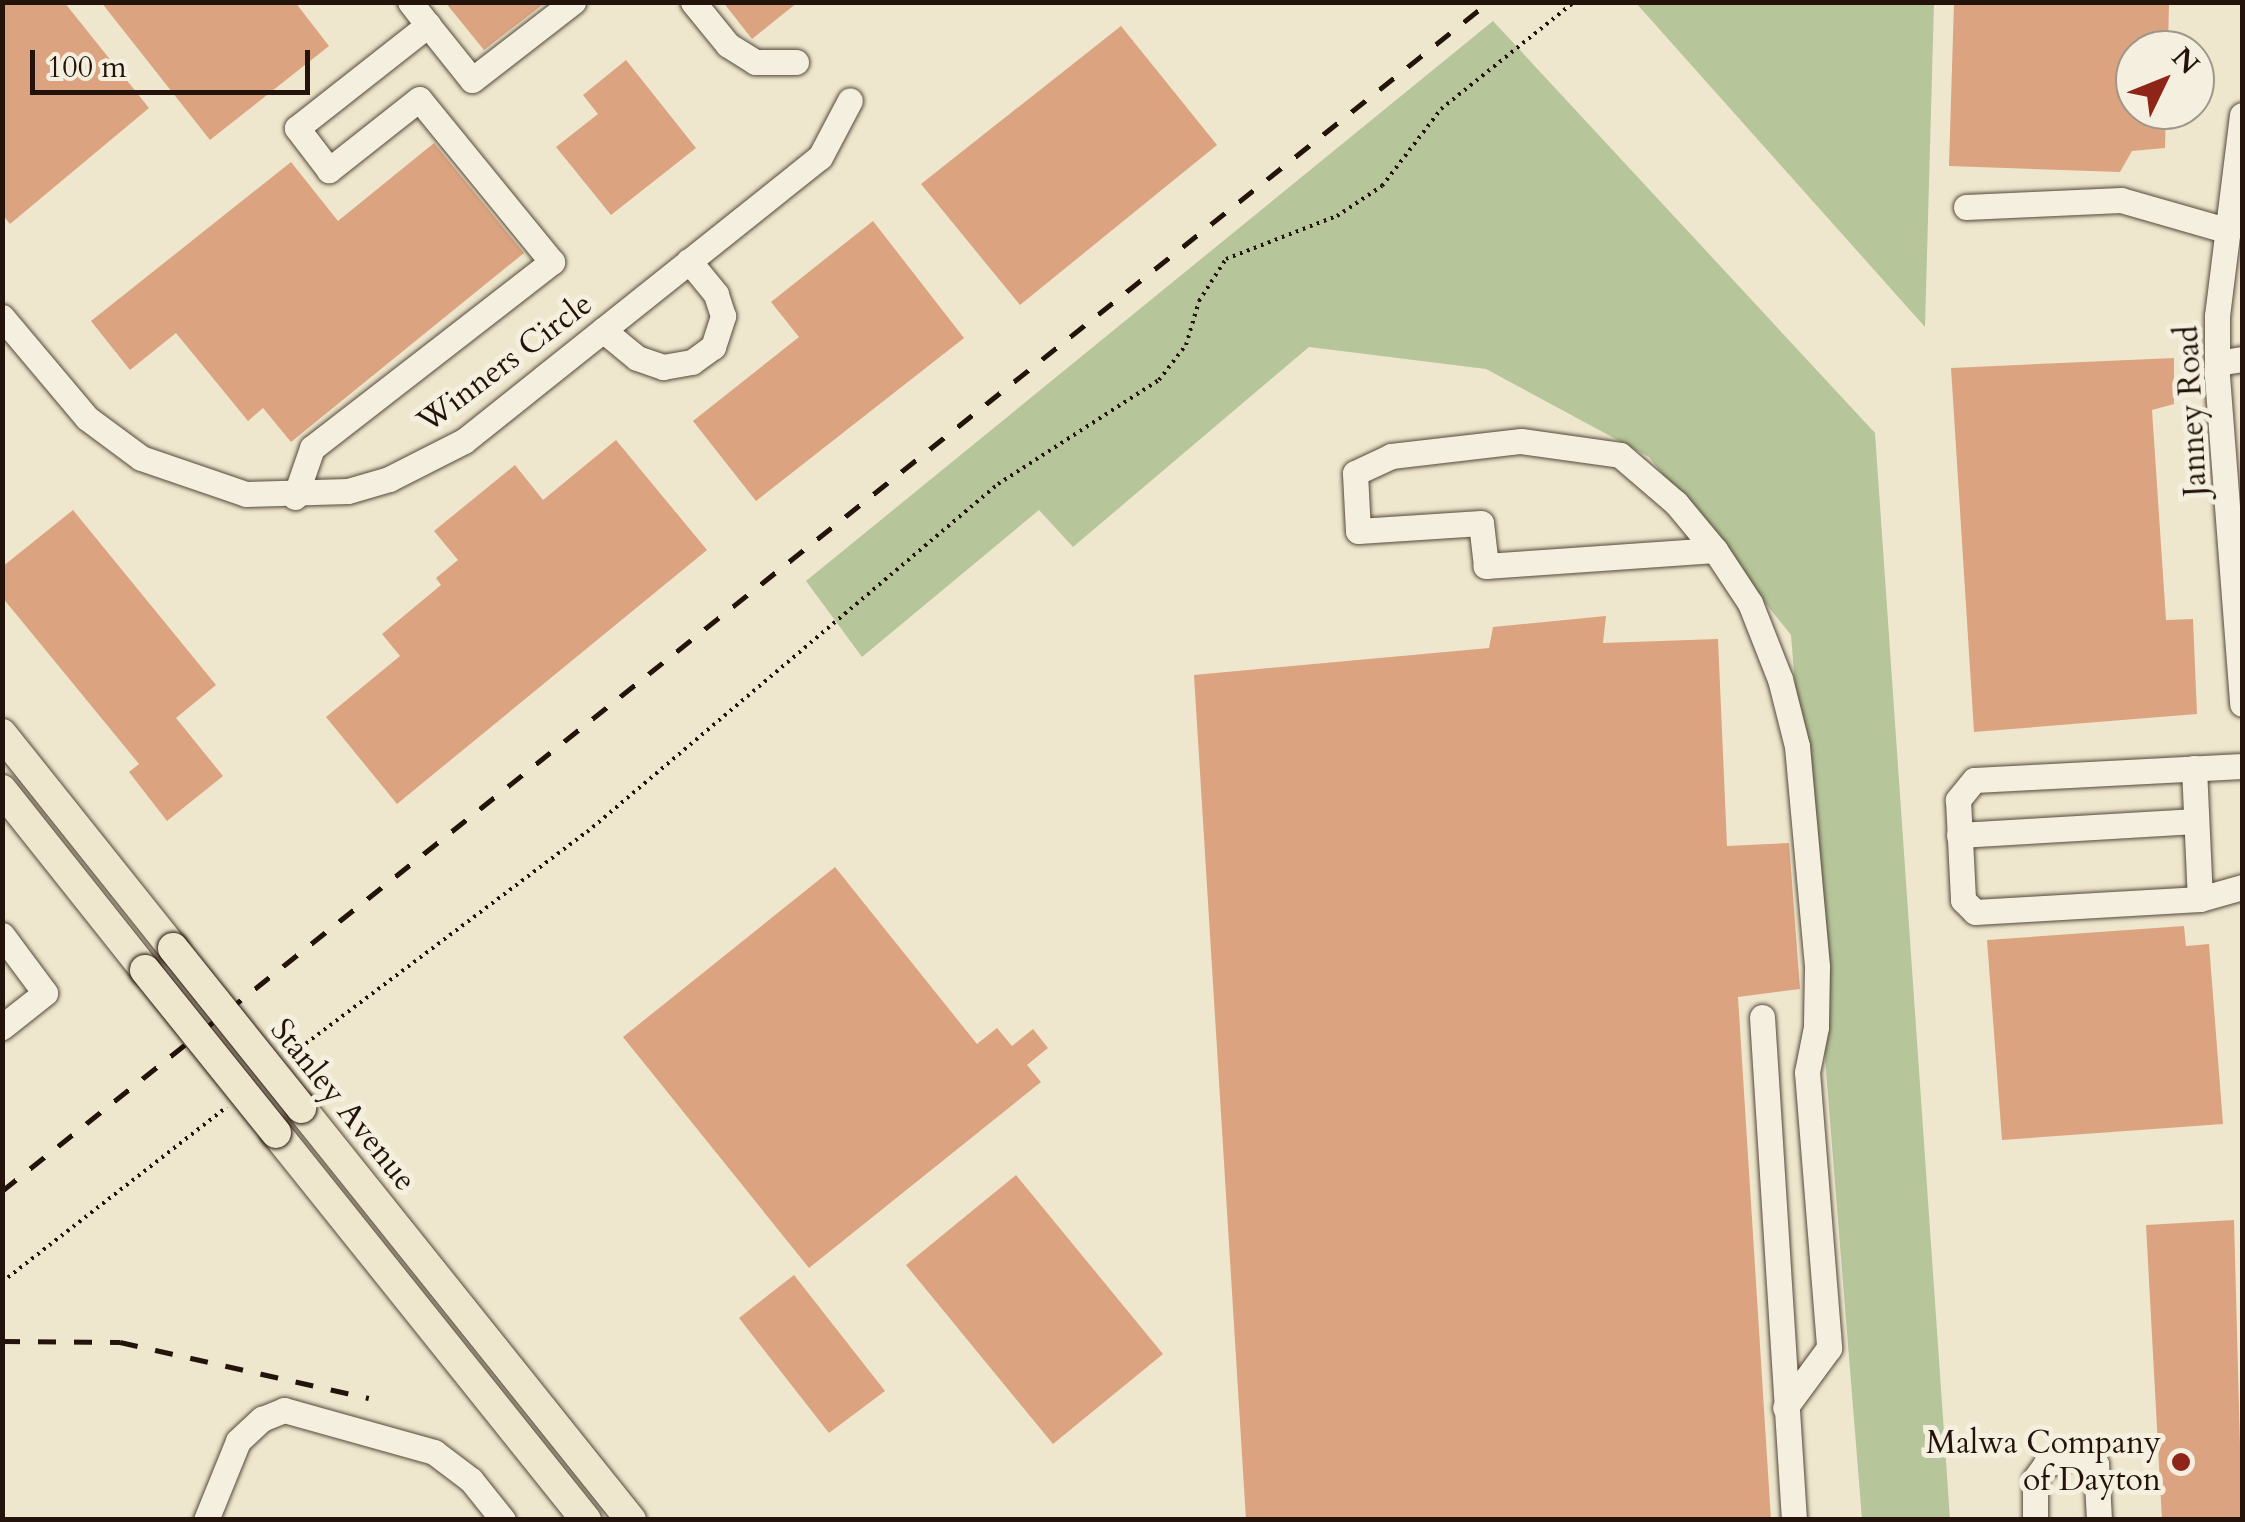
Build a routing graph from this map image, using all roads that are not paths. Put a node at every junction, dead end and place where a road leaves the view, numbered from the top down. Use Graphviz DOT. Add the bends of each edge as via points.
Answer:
graph roads {
  1 [pos="410,2"];
  2 [pos="573,2"];
  3 [pos="693,2"];
  4 [pos="428,25"];
  5 [pos="796,62"];
  6 [pos="850,100"];
  7 [pos="2242,115"];
  8 [pos="1966,208"];
  9 [pos="2228,230"];
  10 [pos="2234,258"];
  11 [pos="689,261"];
  12 [pos="2,317"];
  13 [pos="603,330"];
  14 [pos="2230,361"];
  15 [pos="295,497"];
  16 [pos="2237,535"];
  17 [pos="1715,550"];
  18 [pos="2242,704"];
  19 [pos="2,734"];
  20 [pos="2242,766"];
  21 [pos="2194,768"];
  22 [pos="2,790"];
  23 [pos="2196,821"];
  24 [pos="1960,835"];
  25 [pos="2242,887"];
  26 [pos="2200,899"];
  27 [pos="2,935"];
  28 [pos="1762,1017"];
  29 [pos="2,1027"];
  30 [pos="1784,1408"];
  31 [pos="206,1520"];
  32 [pos="503,1520"];
  33 [pos="586,1520"];
  34 [pos="631,1520"];
  35 [pos="1794,1520"];
  36 [pos="2035,1520"];
  37 [pos="2099,1520"];
  1 -- 4 [label="street"];
  2 -- 4 [label="street" via="472,80"];
  3 -- 5 [label="street" via="728,45 755,62"];
  4 -- 15 [label="street" via="297,128 329,170 419,99 552,262 312,448"];
  6 -- 11 [label="street, Winners Circle" via="820,157"];
  7 -- 9 [label="street, Janney Road"];
  8 -- 9 [label="street" via="2121,200"];
  9 -- 10 [label="street, Janney Road"];
  10 -- 14 [label="street, Janney Road"];
  11 -- 13 [label="street, Winners Circle"];
  11 -- 13 [label="street" via="716,294 723,316 713,346 692,362 663,367 638,358"];
  12 -- 15 [label="street, Winners Circle" via="87,418 141,458 217,488"];
  13 -- 15 [label="street, Winners Circle" via="428,462 348,491"];
  14 -- 16 [label="street, Janney Road"];
  16 -- 18 [label="street, Janney Road"];
  17 -- 17 [label="street" via="1676,503 1620,455 1521,441 1391,456 1355,473 1358,530 1481,523 1486,566"];
  17 -- 30 [label="street" via="1750,604 1784,696 1796,746 1816,948 1816,1027 1807,1072 1829,1348"];
  19 -- 34 [label="main road, Stanley Avenue, bridge"];
  20 -- 21 [label="street"];
  21 -- 23 [label="street"];
  21 -- 24 [label="street" via="1974,780 1958,800"];
  22 -- 33 [label="main road, bridge"];
  23 -- 24 [label="street"];
  23 -- 26 [label="street"];
  24 -- 26 [label="street" via="1963,900 1975,912"];
  25 -- 26 [label="street"];
  27 -- 29 [label="street" via="45,993"];
  28 -- 30 [label="street"];
  30 -- 35 [label="street"];
  31 -- 32 [label="street" via="238,1441 262,1418 284,1410 434,1452 471,1480"];
  36 -- 37 [label="street" via="2036,1480 2045,1465 2082,1453 2096,1464"];
}
